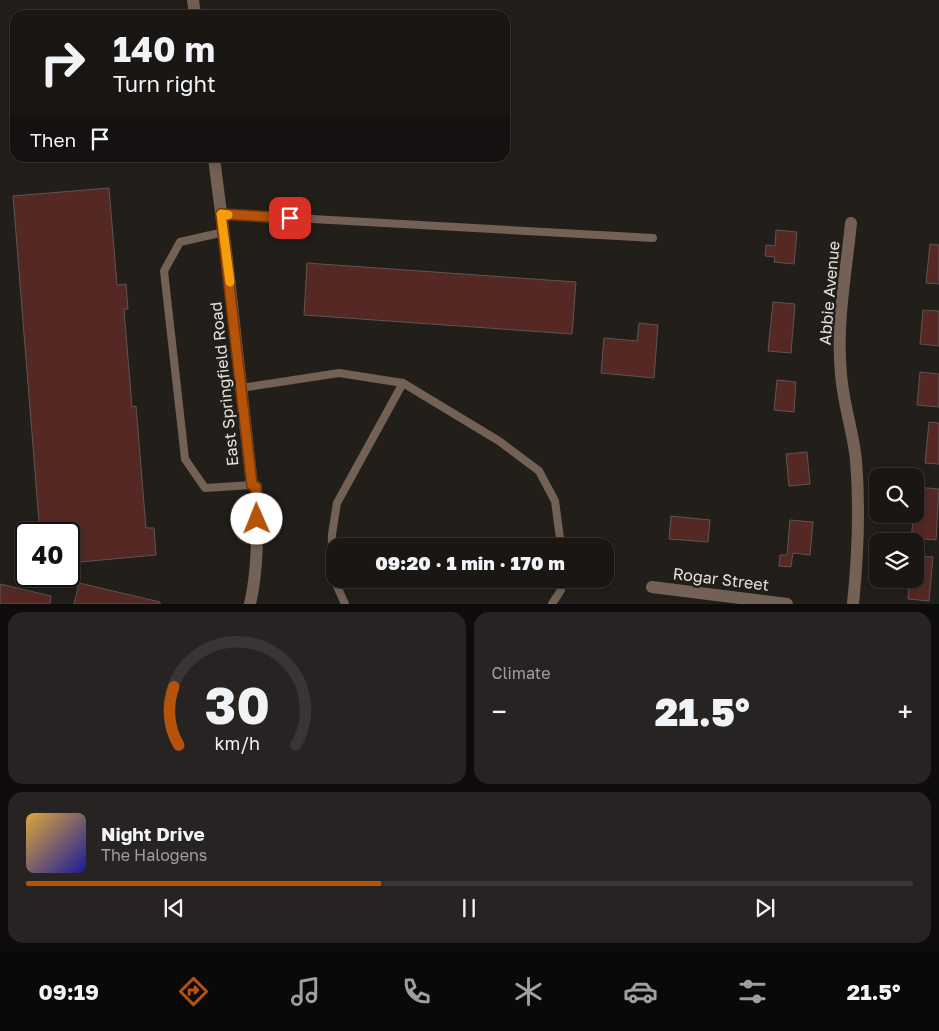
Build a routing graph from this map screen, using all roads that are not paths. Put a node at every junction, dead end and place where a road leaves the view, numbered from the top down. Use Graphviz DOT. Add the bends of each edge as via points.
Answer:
graph roads {
  1 [pos="214,162"];
  2 [pos="221,214"];
  3 [pos="851,223"];
  4 [pos="224,232"];
  5 [pos="653,238"];
  6 [pos="403,383"];
  7 [pos="241,388"];
  8 [pos="252,485"];
  9 [pos="560,538"];
  10 [pos="652,587"];
  11 [pos="561,588"];
  12 [pos="250,604"];
  13 [pos="345,604"];
  14 [pos="552,604"];
  15 [pos="787,604"];
  16 [pos="853,604"];
  1 -- 2 [label="street, East Springfield Road"];
  2 -- 4 [label="street, East Springfield Road"];
  2 -- 5 [label="lane"];
  3 -- 16 [label="street, Abbie Avenue" via="839,334 841,375 856,458 860,516"];
  4 -- 7 [label="street, East Springfield Road"];
  4 -- 8 [label="lane" via="180,242 164,271 167,301 185,459 205,488"];
  6 -- 7 [label="lane" via="339,373"];
  6 -- 9 [label="lane" via="499,441 539,471 555,501"];
  6 -- 13 [label="lane" via="337,503 331,573"];
  7 -- 8 [label="street, East Springfield Road"];
  8 -- 12 [label="street, East Springfield Road" via="256,487 257,535 255,583"];
  10 -- 15 [label="street, Rogar Street"];
  11 -- 14 [label="lane"];
}
